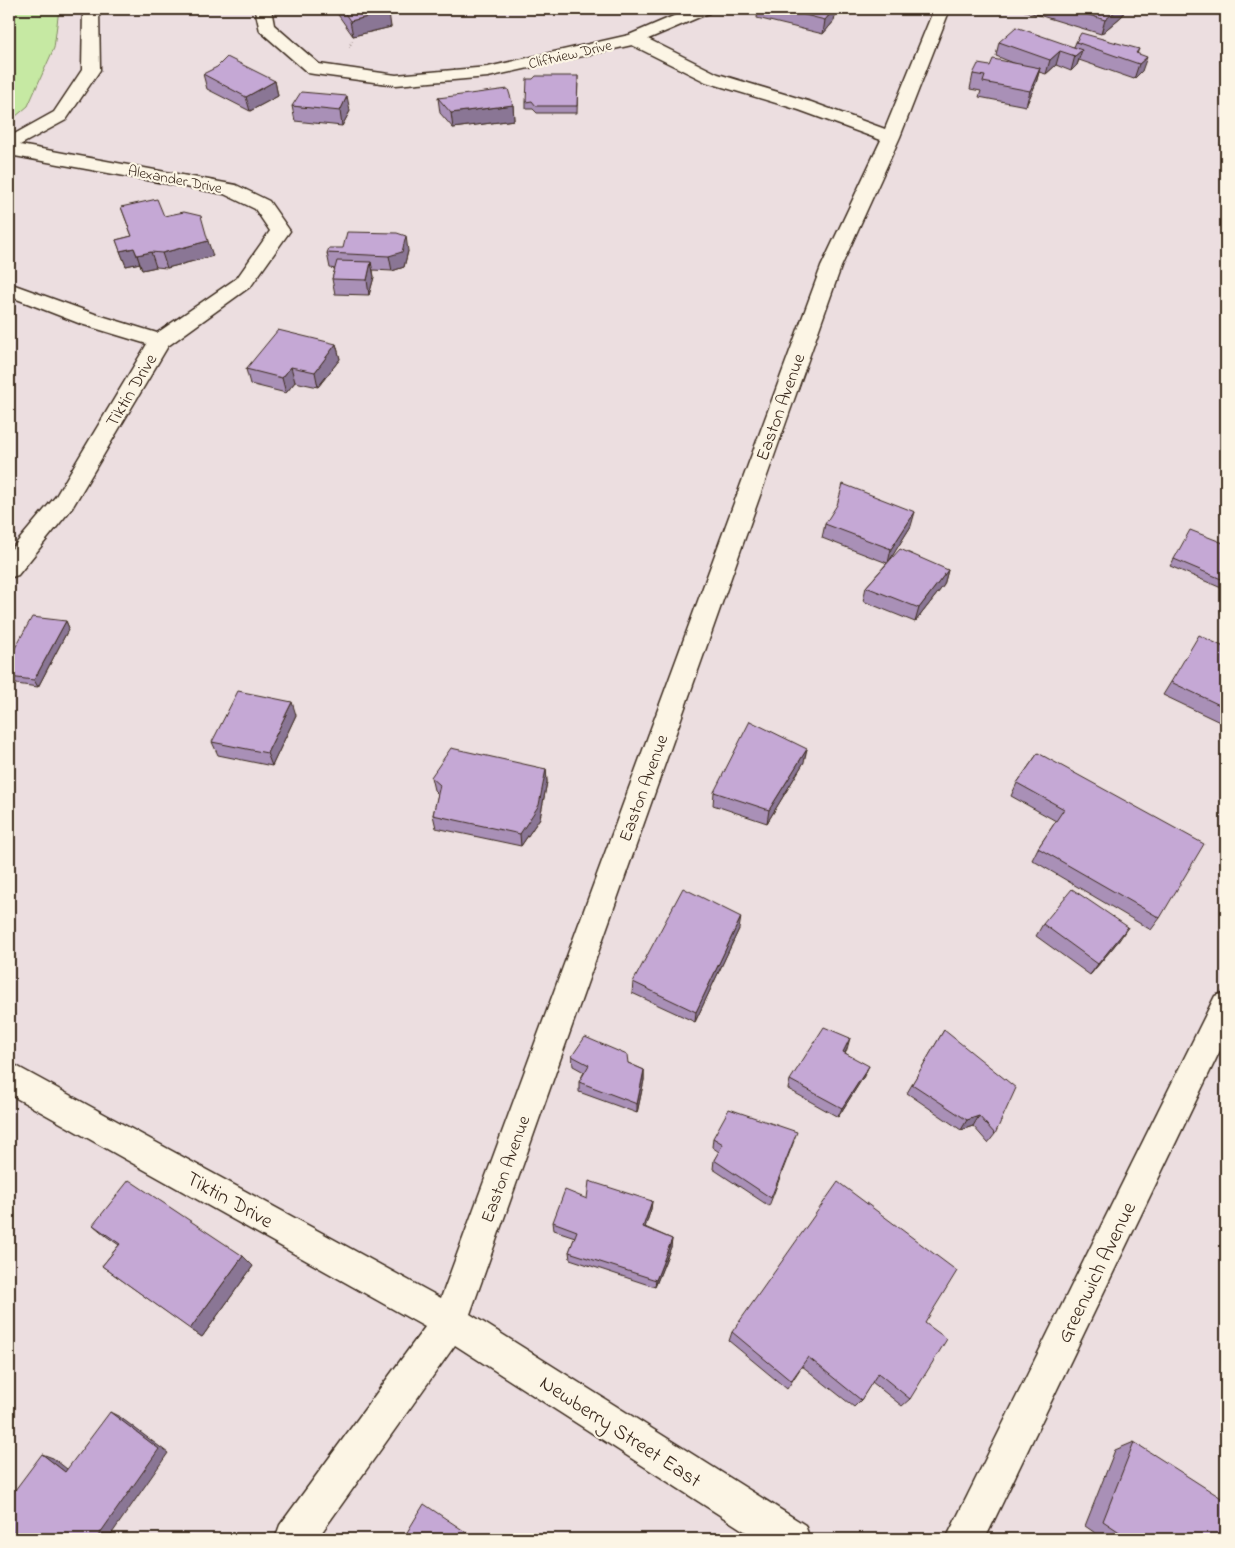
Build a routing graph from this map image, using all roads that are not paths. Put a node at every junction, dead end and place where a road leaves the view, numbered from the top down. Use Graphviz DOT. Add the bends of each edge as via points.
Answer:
graph roads {
  1 [pos="91,9"];
  2 [pos="263,9"];
  3 [pos="703,9"];
  4 [pos="942,9"];
  5 [pos="634,39"];
  6 [pos="891,137"];
  7 [pos="9,144"];
  8 [pos="9,149"];
  9 [pos="9,289"];
  10 [pos="160,341"];
  11 [pos="9,569"];
  12 [pos="1226,1006"];
  13 [pos="9,1077"];
  14 [pos="450,1322"];
  15 [pos="294,1539"];
  16 [pos="791,1539"];
  17 [pos="965,1539"];
  1 -- 7 [label="street" via="91,70 60,116"];
  2 -- 5 [label="street, Cliftview Drive" via="266,27 314,69 396,80 488,72"];
  3 -- 5 [label="street"];
  4 -- 6 [label="street, Easton Avenue"];
  5 -- 6 [label="street, Cliftview Drive" via="712,78 805,106"];
  6 -- 14 [label="street, Easton Avenue" via="831,267"];
  8 -- 10 [label="street, Alexander Drive" via="229,189 262,205 280,231 244,282"];
  9 -- 10 [label="street, Tiktin Drive" via="88,319"];
  10 -- 11 [label="street, Tiktin Drive" via="64,502"];
  12 -- 17 [label="street, Greenwich Avenue"];
  13 -- 14 [label="street, Tiktin Drive"];
  14 -- 15 [label="street, Easton Avenue"];
  14 -- 16 [label="street, Newberry Street East"];
}
